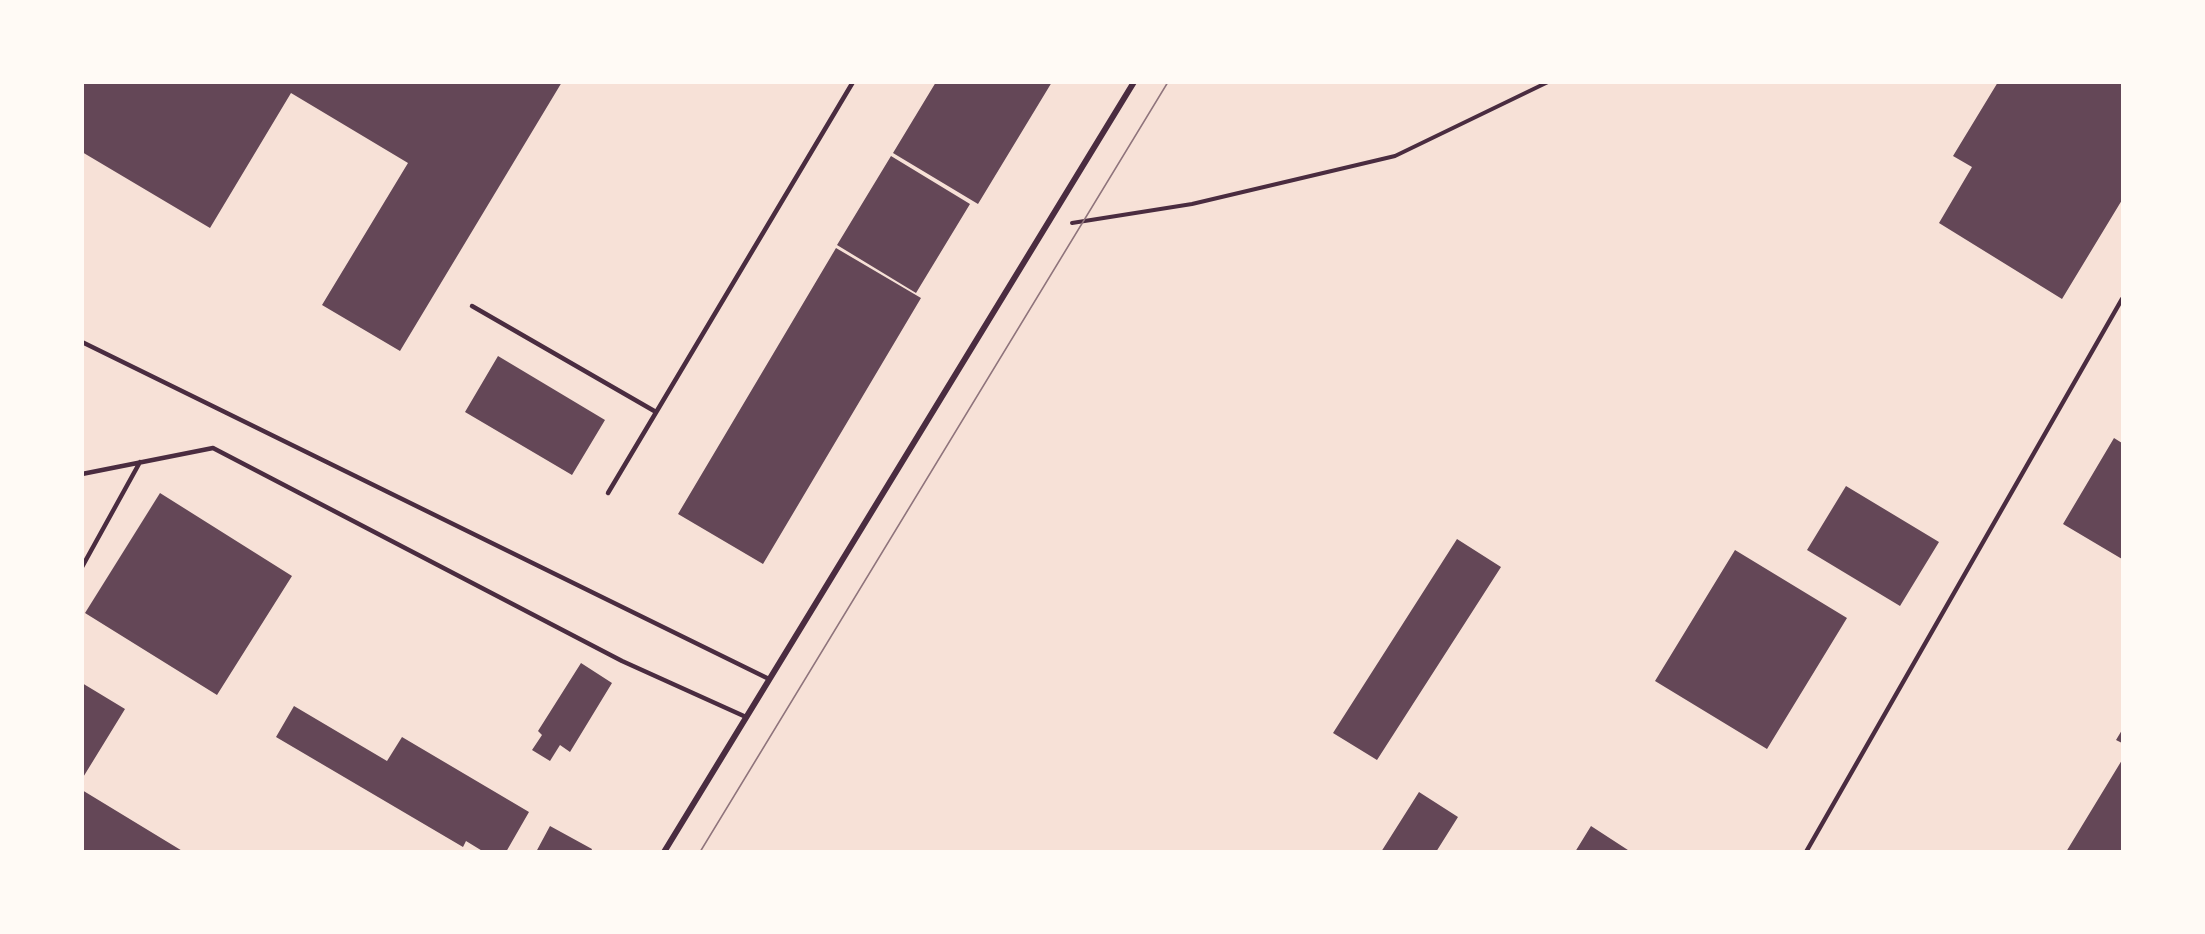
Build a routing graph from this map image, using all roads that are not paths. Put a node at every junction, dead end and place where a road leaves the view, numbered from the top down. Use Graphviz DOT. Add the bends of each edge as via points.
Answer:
graph roads {
  1 [pos="853,82"];
  2 [pos="1134,82"];
  3 [pos="2122,298"];
  4 [pos="472,306"];
  5 [pos="82,342"];
  6 [pos="656,412"];
  7 [pos="140,462"];
  8 [pos="82,474"];
  9 [pos="608,493"];
  10 [pos="82,567"];
  11 [pos="769,679"];
  12 [pos="746,717"];
  13 [pos="664,852"];
  14 [pos="1806,852"];
  1 -- 6 [label="lane"];
  2 -- 11 [label="street"];
  3 -- 14 [label="lane"];
  4 -- 6 [label="lane"];
  5 -- 11 [label="lane"];
  6 -- 9 [label="lane"];
  7 -- 8 [label="lane"];
  7 -- 10 [label="lane"];
  7 -- 12 [label="lane" via="213,447 622,661"];
  11 -- 12 [label="street"];
  12 -- 13 [label="street"];
}
